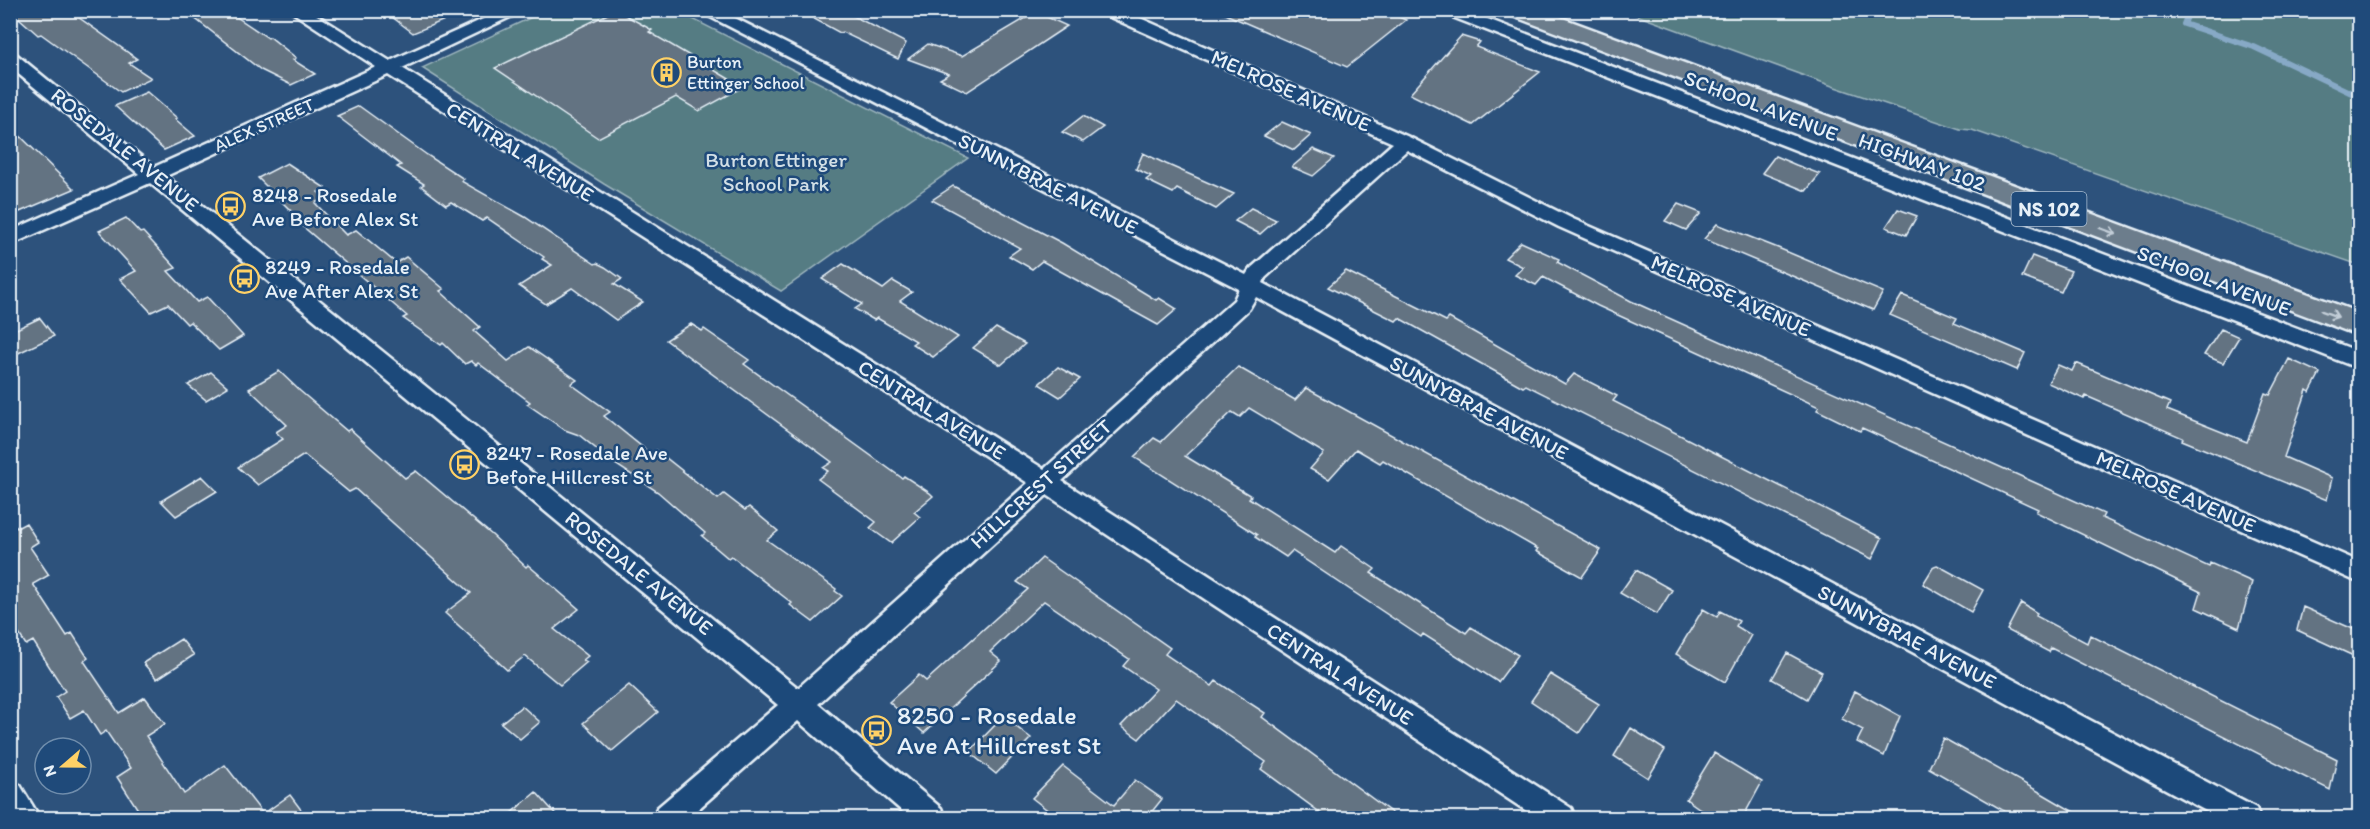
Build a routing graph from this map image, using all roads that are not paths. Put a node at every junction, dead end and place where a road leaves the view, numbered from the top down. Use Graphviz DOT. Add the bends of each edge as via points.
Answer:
graph roads {
  1 [pos="297,10"];
  2 [pos="517,10"];
  3 [pos="705,10"];
  4 [pos="1107,10"];
  5 [pos="1448,10"];
  6 [pos="1489,10"];
  7 [pos="1518,10"];
  8 [pos="1559,10"];
  9 [pos="10,58"];
  10 [pos="390,69"];
  11 [pos="1738,94"];
  12 [pos="1405,142"];
  13 [pos="155,174"];
  14 [pos="10,239"];
  15 [pos="1251,286"];
  16 [pos="2360,302"];
  17 [pos="2360,325"];
  18 [pos="2360,361"];
  19 [pos="1044,481"];
  20 [pos="2360,573"];
  21 [pos="800,706"];
  22 [pos="10,794"];
  23 [pos="26,819"];
  24 [pos="667,819"];
  25 [pos="931,819"];
  26 [pos="1562,819"];
  27 [pos="2246,819"];
  1 -- 10 [label="street, CENTRAL AVENUE"];
  2 -- 10 [label="street, ALEX STREET"];
  3 -- 15 [label="street, SUNNYBRAE AVENUE"];
  4 -- 12 [label="street, MELROSE AVENUE"];
  5 -- 18 [label="street, SCHOOL AVENUE"];
  6 -- 11 [label="highway" via="1582,45"];
  7 -- 11 [label="highway, HIGHWAY 102 / NS 102"];
  8 -- 16 [label="highway, HIGHWAY 102 / NS 102"];
  9 -- 13 [label="street, ROSEDALE AVENUE"];
  10 -- 13 [label="street, ALEX STREET"];
  10 -- 19 [label="street, CENTRAL AVENUE"];
  11 -- 17 [label="highway, HIGHWAY 102 / NS 102, one-way"];
  12 -- 15 [label="street, HILLCREST STREET" via="1257,274"];
  12 -- 20 [label="street, MELROSE AVENUE" via="1566,223"];
  13 -- 14 [label="street, ALEX STREET"];
  13 -- 21 [label="street, ROSEDALE AVENUE"];
  15 -- 19 [label="street, HILLCREST STREET" via="1242,304"];
  15 -- 27 [label="street, SUNNYBRAE AVENUE"];
  19 -- 21 [label="street, HILLCREST STREET"];
  19 -- 26 [label="street, CENTRAL AVENUE"];
  21 -- 24 [label="street, HILLCREST STREET"];
  21 -- 25 [label="street, ROSEDALE AVENUE"];
  22 -- 23 [label="street"];
}
